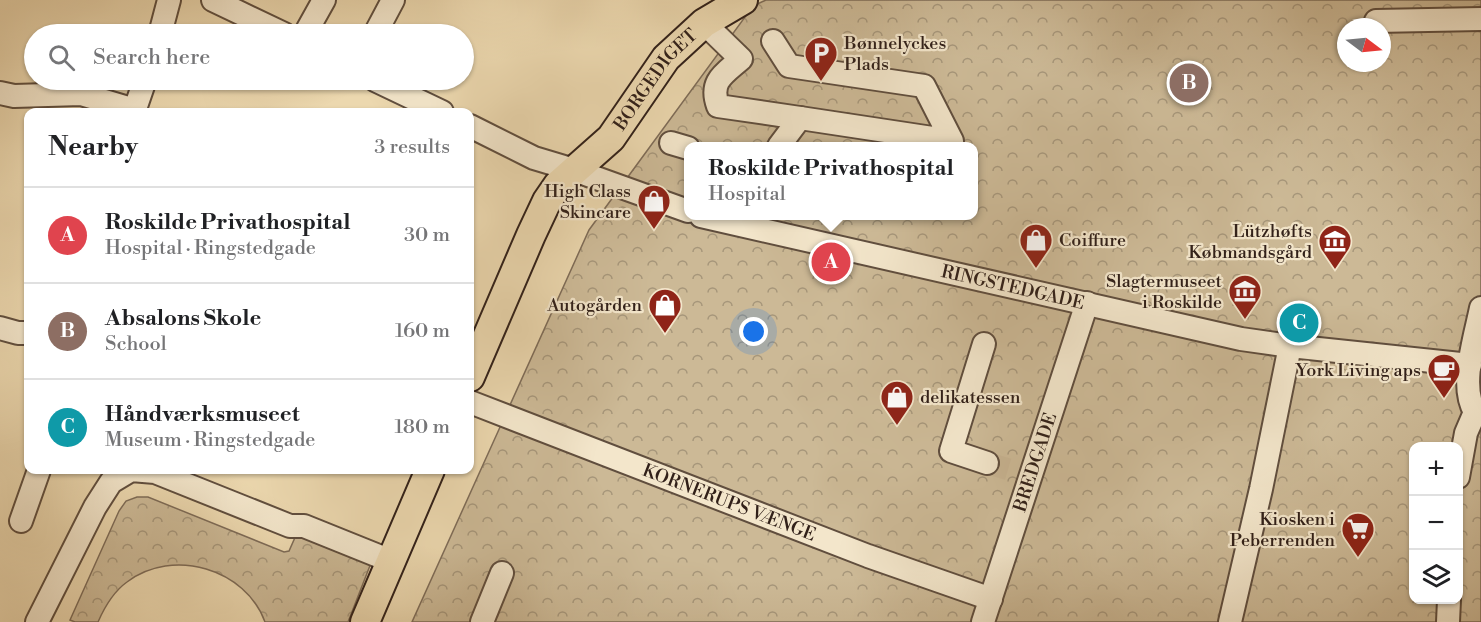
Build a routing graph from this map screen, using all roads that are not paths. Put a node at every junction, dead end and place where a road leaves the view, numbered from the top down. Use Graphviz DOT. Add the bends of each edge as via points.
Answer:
graph roads {
  1 [pos="169,0"];
  2 [pos="213,0"];
  3 [pos="324,0"];
  4 [pos="393,0"];
  5 [pos="743,0"];
  6 [pos="1481,19"];
  7 [pos="1391,21"];
  8 [pos="704,23"];
  9 [pos="163,24"];
  10 [pos="263,24"];
  11 [pos="311,24"];
  12 [pos="380,24"];
  13 [pos="773,41"];
  14 [pos="142,90"];
  15 [pos="396,90"];
  16 [pos="0,93"];
  17 [pos="125,108"];
  18 [pos="136,108"];
  19 [pos="434,108"];
  20 [pos="800,118"];
  21 [pos="474,128"];
  22 [pos="783,142"];
  23 [pos="574,170"];
  24 [pos="684,210"];
  25 [pos="718,220"];
  26 [pos="1086,303"];
  27 [pos="1481,308"];
  28 [pos="0,328"];
  29 [pos="24,333"];
  30 [pos="984,344"];
  31 [pos="1290,346"];
  32 [pos="1470,365"];
  33 [pos="474,368"];
  34 [pos="474,404"];
  35 [pos="1478,413"];
  36 [pos="1463,450"];
  37 [pos="987,462"];
  38 [pos="38,474"];
  39 [pos="125,474"];
  40 [pos="160,474"];
  41 [pos="428,474"];
  42 [pos="21,521"];
  43 [pos="391,561"];
  44 [pos="501,573"];
  45 [pos="991,599"];
  46 [pos="1449,604"];
  47 [pos="37,622"];
  48 [pos="365,622"];
  49 [pos="482,622"];
  50 [pos="983,622"];
  51 [pos="1230,622"];
  52 [pos="1448,622"];
  1 -- 9 [label="street"];
  2 -- 10 [label="street"];
  3 -- 11 [label="street"];
  4 -- 12 [label="street"];
  5 -- 8 [label="main road, BORGEDIGET"];
  6 -- 7 [label="street"];
  8 -- 20 [label="street" via="741,59 717,80 714,94 718,106"];
  8 -- 23 [label="main road, BORGEDIGET" via="656,69 611,138"];
  13 -- 20 [label="street" via="789,66 924,86 952,141"];
  14 -- 18 [label="street"];
  15 -- 19 [label="street"];
  16 -- 17 [label="street" via="81,94"];
  20 -- 22 [label="street"];
  21 -- 23 [label="street" via="534,158"];
  23 -- 24 [label="street"];
  23 -- 33 [label="main road, BORGEDIGET" via="547,201"];
  25 -- 26 [label="street, RINGSTEDGADE"];
  26 -- 31 [label="street, RINGSTEDGADE"];
  26 -- 45 [label="street, BREDGADE" via="1024,474"];
  27 -- 32 [label="street"];
  28 -- 29 [label="street"];
  30 -- 37 [label="street" via="951,451"];
  31 -- 32 [label="street, RINGSTEDGADE"];
  31 -- 51 [label="street"];
  32 -- 35 [label="street" via="1469,402"];
  34 -- 45 [label="street, KORNERUPS VÆNGE" via="868,556"];
  35 -- 36 [label="street" via="1466,433"];
  38 -- 42 [label="street"];
  39 -- 47 [label="street" via="111,483 95,507"];
  40 -- 43 [label="street"];
  41 -- 43 [label="main road"];
  43 -- 48 [label="main road"];
  44 -- 49 [label="street"];
  45 -- 50 [label="street, BREDGADE"];
  46 -- 52 [label="street"];
}
